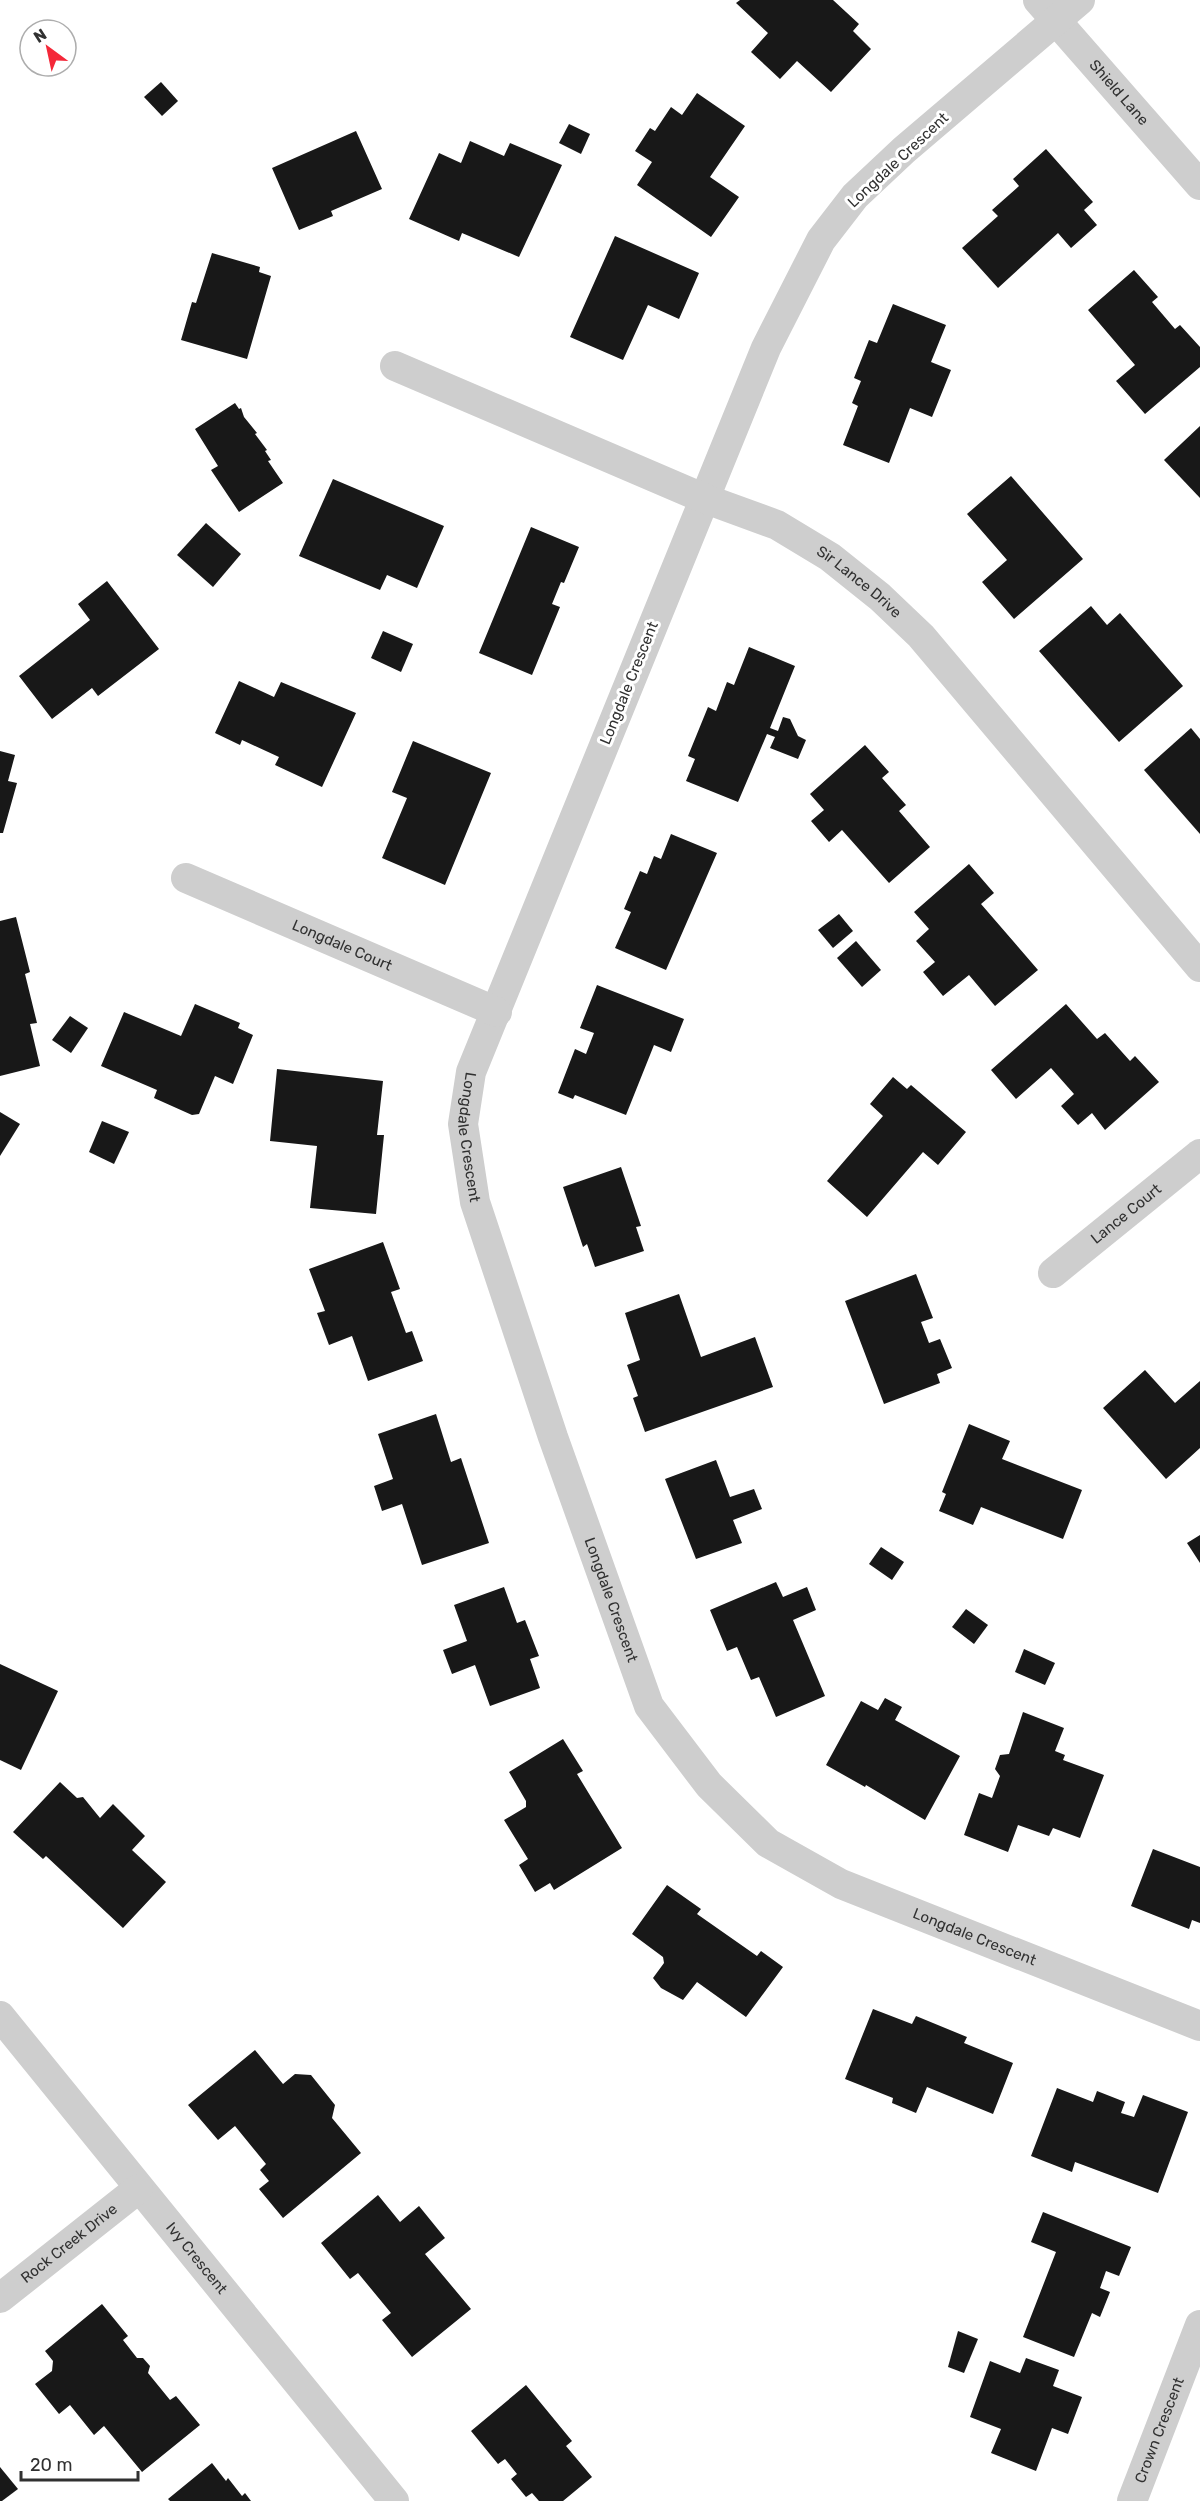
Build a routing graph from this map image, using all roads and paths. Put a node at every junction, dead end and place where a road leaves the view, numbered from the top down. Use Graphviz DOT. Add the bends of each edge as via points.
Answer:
graph roads {
  1 [pos="1080,0"];
  2 [pos="1047,10"];
  3 [pos="1200,185"];
  4 [pos="395,366"];
  5 [pos="703,498"];
  6 [pos="186,878"];
  7 [pos="1200,967"];
  8 [pos="497,1012"];
  9 [pos="1200,1154"];
  10 [pos="1053,1273"];
  11 [pos="0,2016"];
  12 [pos="1200,2026"];
  13 [pos="138,2189"];
  14 [pos="0,2298"];
  15 [pos="1200,2325"];
  16 [pos="394,2501"];
  17 [pos="1132,2501"];
  1 -- 2 [label="street, Longdale Crescent"];
  2 -- 3 [label="street, Shield Lane"];
  2 -- 5 [label="street, Longdale Crescent" via="855,196 822,240 766,348"];
  4 -- 5 [label="street, Sir Lance Drive"];
  5 -- 7 [label="street, Sir Lance Drive" via="777,525 830,557 880,597 921,636"];
  5 -- 8 [label="street, Longdale Crescent"];
  6 -- 8 [label="street, Longdale Court"];
  8 -- 12 [label="street, Longdale Crescent" via="471,1072 463,1124 475,1202 553,1437 650,1706 709,1785 768,1843 841,1884"];
  9 -- 10 [label="street, Lance Court"];
  11 -- 13 [label="street, Ivy Crescent"];
  13 -- 14 [label="street, Rock Creek Drive"];
  13 -- 16 [label="street, Ivy Crescent"];
  15 -- 17 [label="street, Crown Crescent"];
}
